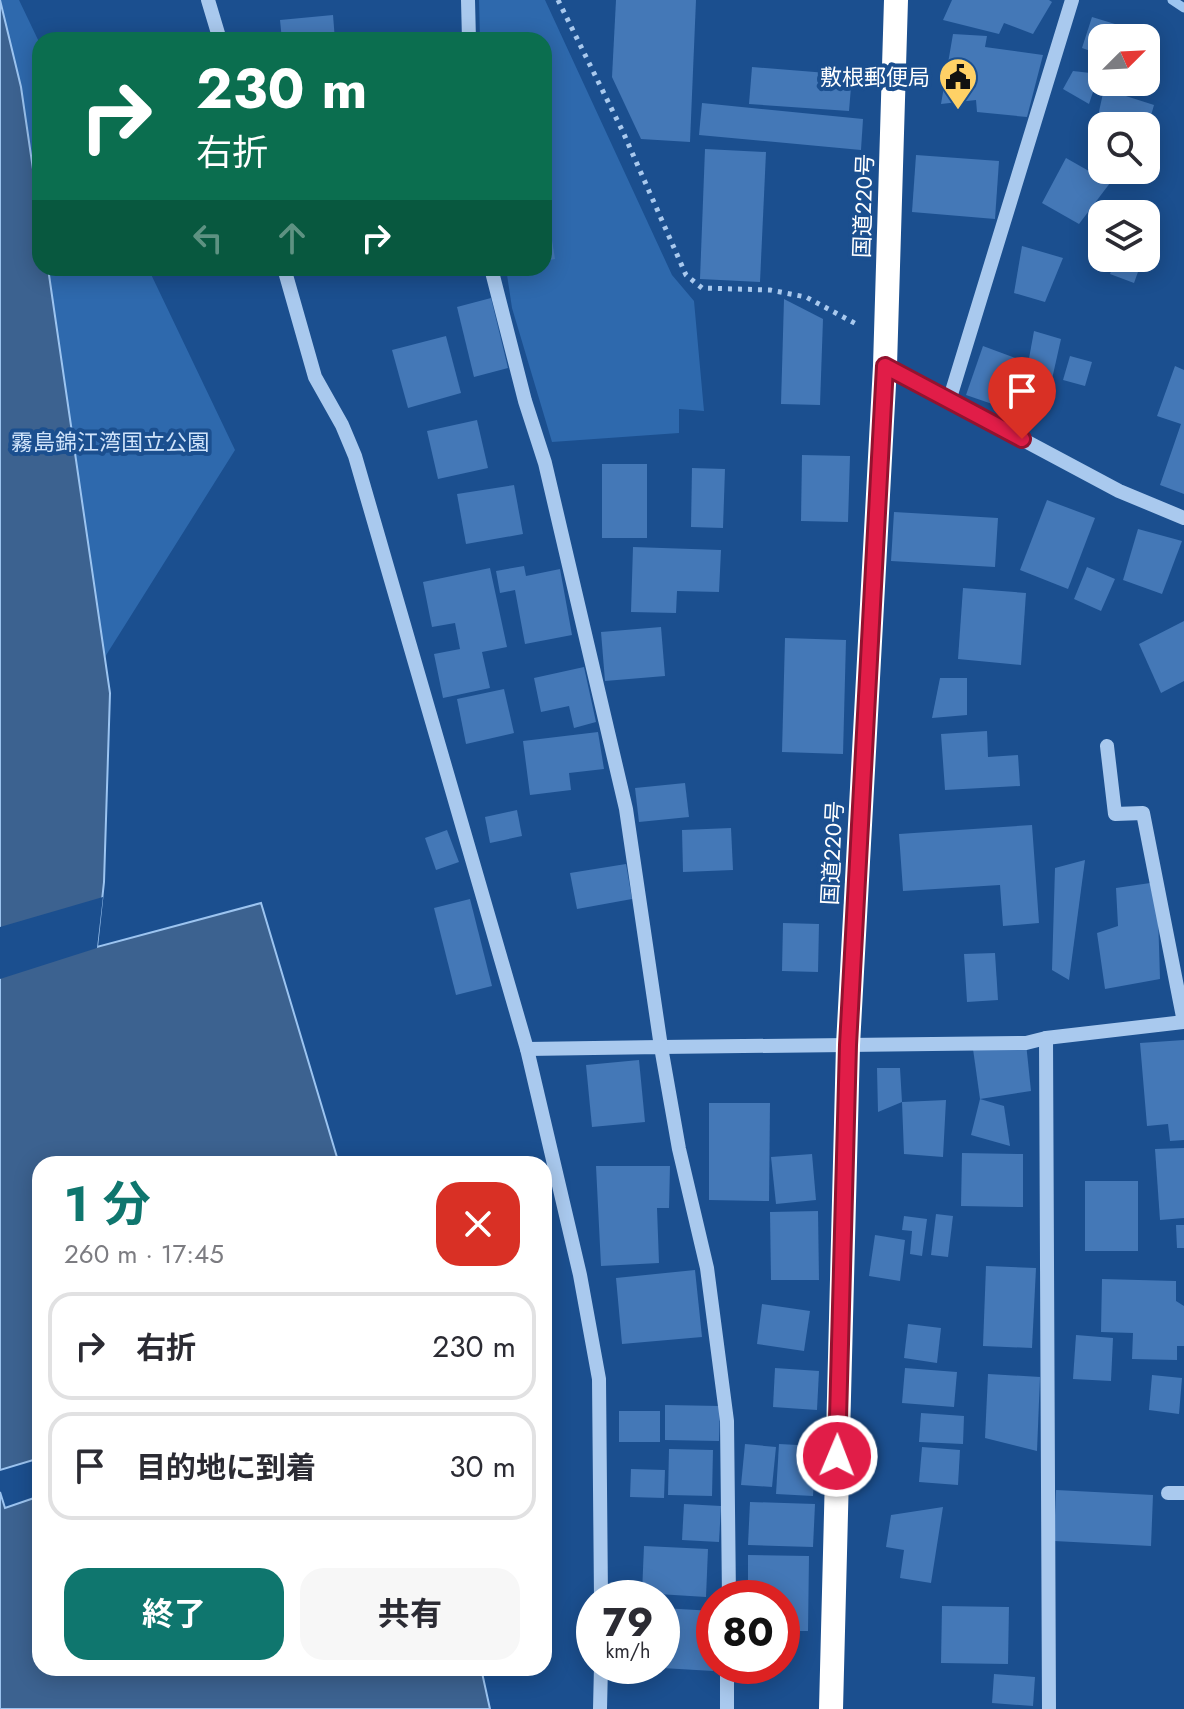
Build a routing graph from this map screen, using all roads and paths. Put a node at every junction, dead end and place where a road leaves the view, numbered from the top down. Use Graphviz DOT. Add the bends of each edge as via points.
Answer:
graph roads {
  1 [pos="208,0"];
  2 [pos="468,0"];
  3 [pos="558,0"];
  4 [pos="896,0"];
  5 [pos="1072,0"];
  6 [pos="218,32"];
  7 [pos="469,32"];
  8 [pos="286,276"];
  9 [pos="493,276"];
  10 [pos="886,339"];
  11 [pos="885,366"];
  12 [pos="949,401"];
  13 [pos="1184,518"];
  14 [pos="1107,746"];
  15 [pos="1184,1022"];
  16 [pos="1046,1038"];
  17 [pos="848,1045"];
  18 [pos="661,1047"];
  19 [pos="527,1049"];
  20 [pos="1168,1493"];
  21 [pos="1184,1493"];
  22 [pos="601,1580"];
  23 [pos="729,1580"];
  24 [pos="601,1684"];
  25 [pos="727,1684"];
  26 [pos="600,1709"];
  27 [pos="727,1709"];
  28 [pos="831,1709"];
  29 [pos="1049,1709"];
  1 -- 6 [label="street"];
  2 -- 7 [label="street"];
  3 -- 10 [label="path" via="686,275 702,288 806,297"];
  4 -- 10 [label="highway, 国道220号"];
  5 -- 12 [label="street"];
  8 -- 19 [label="street" via="315,377 355,456"];
  9 -- 18 [label="street" via="545,463 626,809"];
  10 -- 11 [label="highway, 国道220号"];
  11 -- 12 [label="street"];
  11 -- 17 [label="highway, 国道220号"];
  12 -- 13 [label="street" via="1119,491"];
  14 -- 15 [label="street" via="1115,814 1143,813"];
  15 -- 16 [label="street"];
  16 -- 17 [label="street" via="1026,1043"];
  16 -- 29 [label="street"];
  17 -- 18 [label="street"];
  17 -- 28 [label="highway, 国道220号"];
  18 -- 19 [label="street"];
  18 -- 23 [label="street" via="707,1268 727,1421"];
  19 -- 22 [label="street" via="599,1379"];
  20 -- 21 [label="street"];
  24 -- 26 [label="street"];
  25 -- 27 [label="street"];
}
